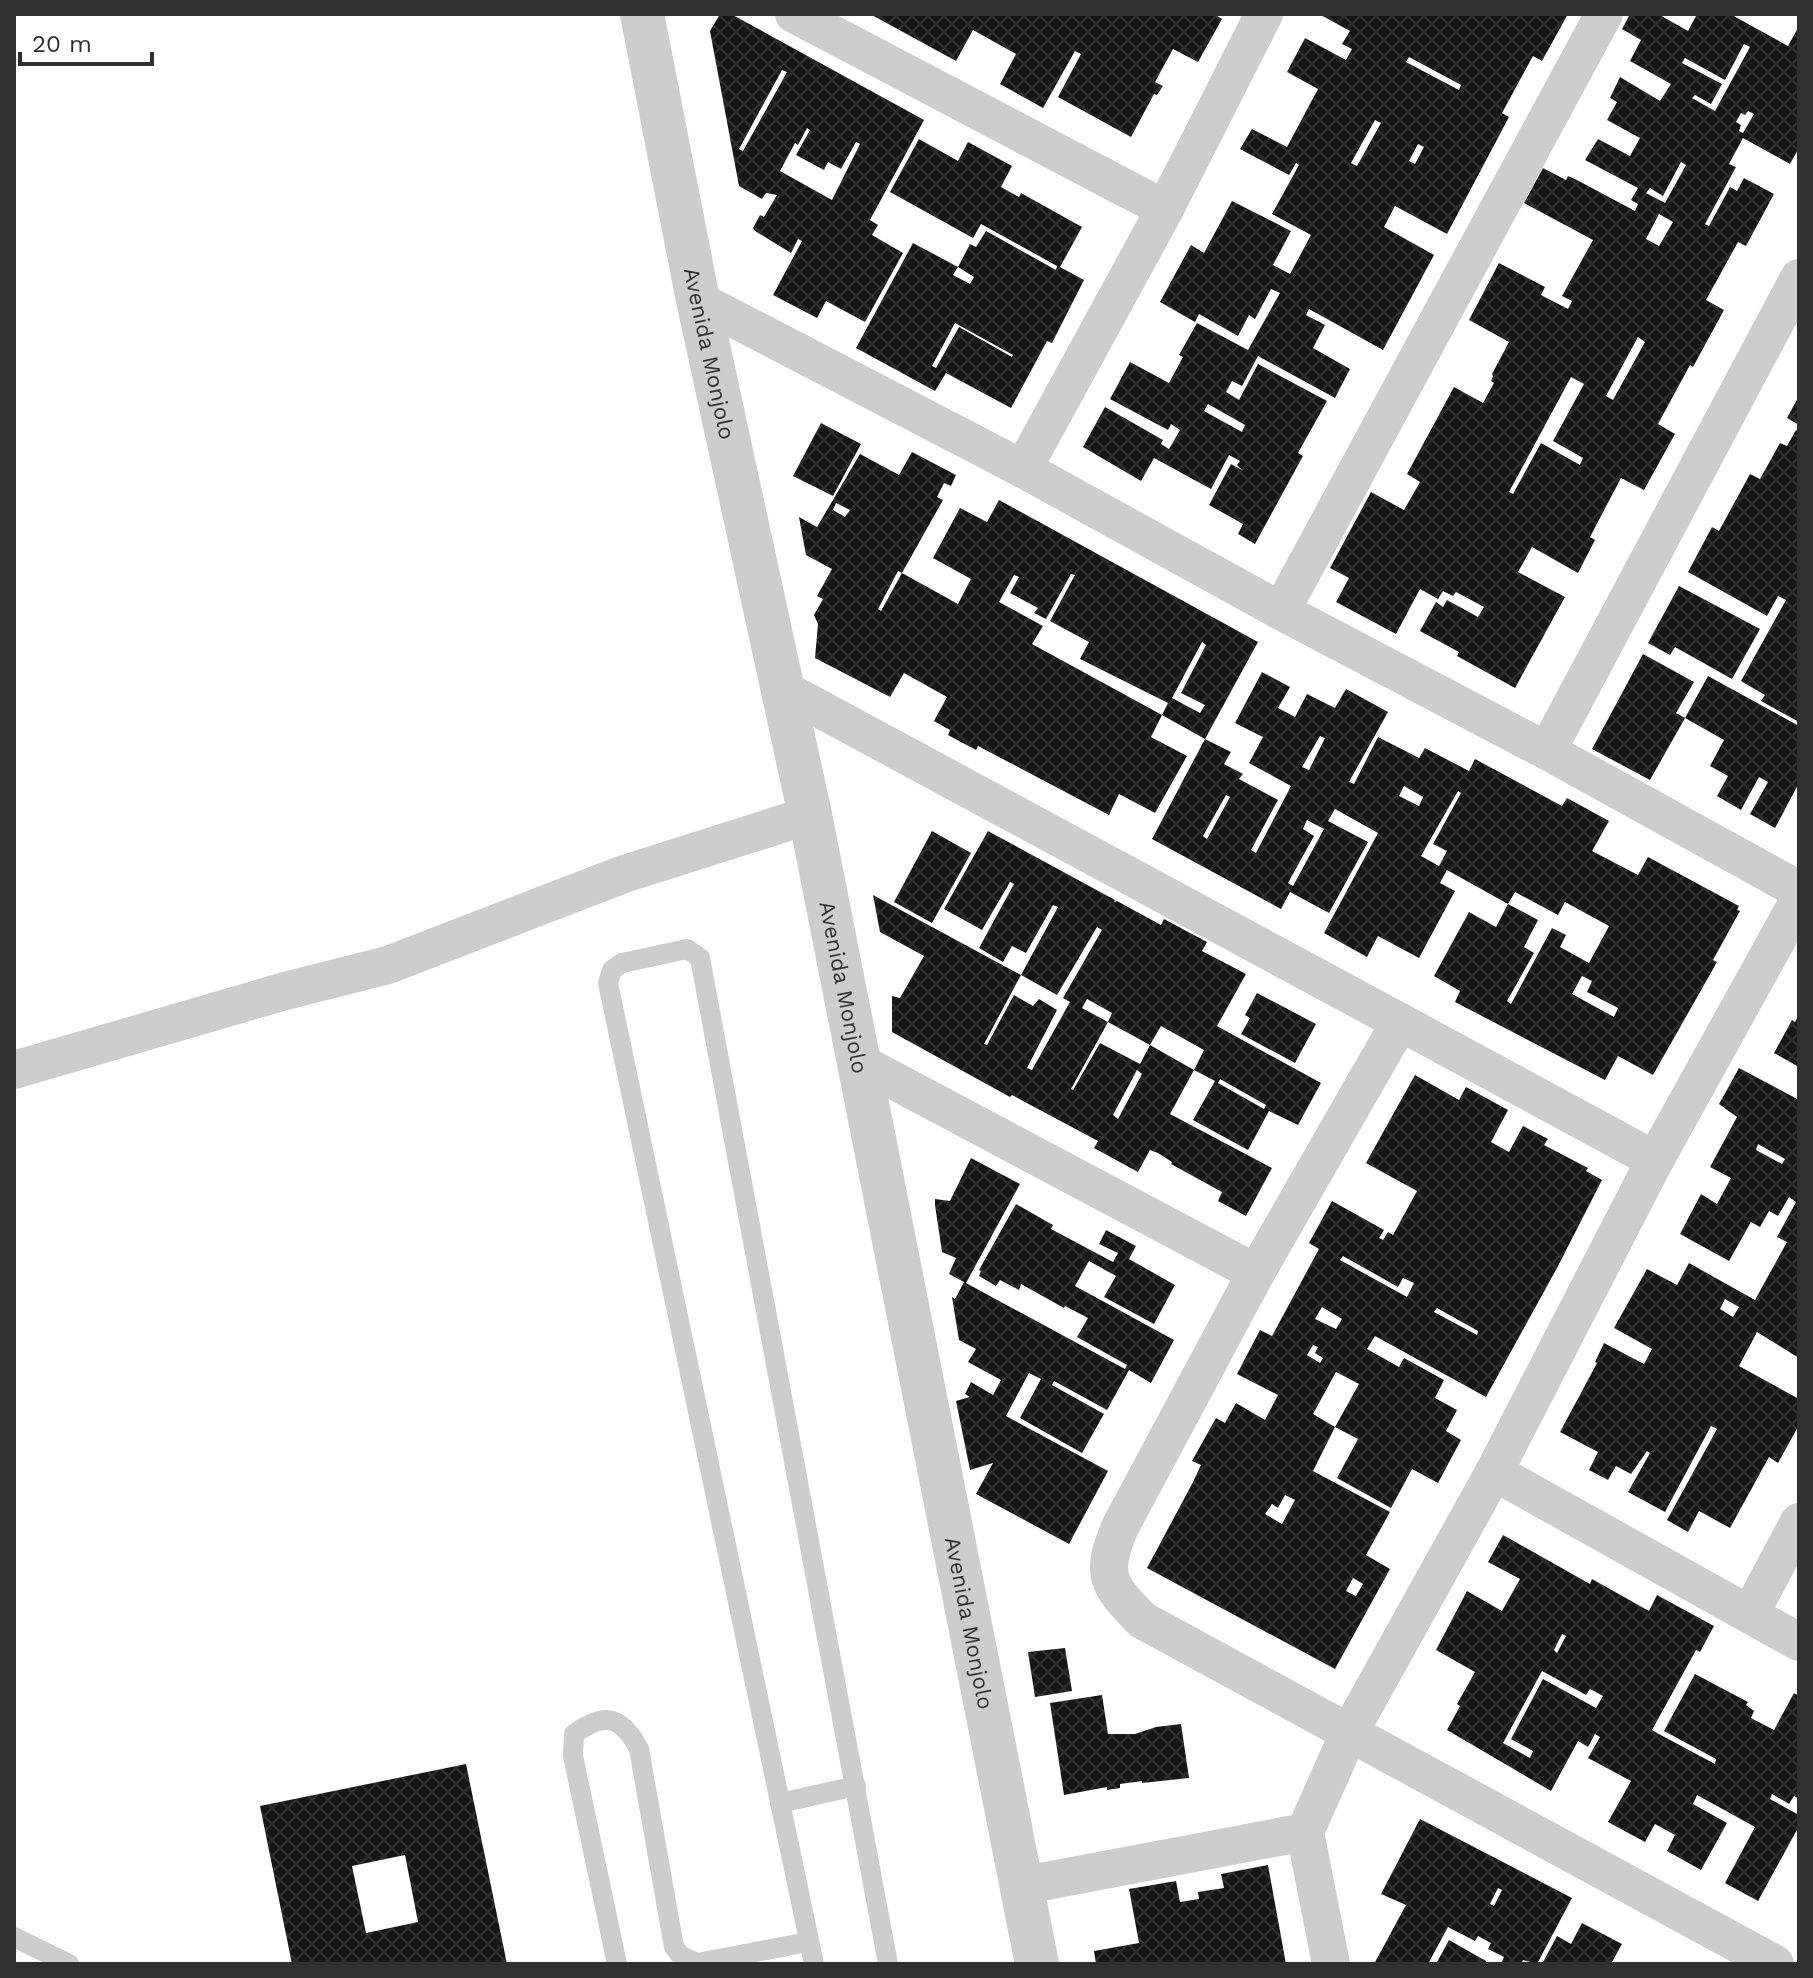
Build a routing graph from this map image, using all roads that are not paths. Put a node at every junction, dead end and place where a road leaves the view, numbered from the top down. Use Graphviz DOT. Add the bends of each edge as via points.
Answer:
graph roads {
  1 [pos="642,14"];
  2 [pos="794,14"];
  3 [pos="1264,14"];
  4 [pos="1604,14"];
  5 [pos="1165,209"];
  6 [pos="1799,278"];
  7 [pos="698,300"];
  8 [pos="1023,469"];
  9 [pos="1281,611"];
  10 [pos="783,689"];
  11 [pos="1547,751"];
  12 [pos="810,815"];
  13 [pos="1799,890"];
  14 [pos="1799,900"];
  15 [pos="1400,1022"];
  16 [pos="859,1062"];
  17 [pos="14,1070"];
  18 [pos="1655,1160"];
  19 [pos="1256,1273"];
  20 [pos="1494,1472"];
  21 [pos="1799,1522"];
  22 [pos="1750,1614"];
  23 [pos="1799,1642"];
  24 [pos="1349,1733"];
  25 [pos="856,1786"];
  26 [pos="780,1803"];
  27 [pos="1305,1832"];
  28 [pos="1020,1886"];
  29 [pos="14,1937"];
  30 [pos="808,1942"];
  31 [pos="69,1964"];
  32 [pos="617,1964"];
  33 [pos="814,1964"];
  34 [pos="888,1964"];
  35 [pos="1037,1964"];
  36 [pos="1331,1964"];
  37 [pos="1775,1964"];
  1 -- 7 [label="street, Avenida Monjolo"];
  2 -- 5 [label="street"];
  3 -- 5 [label="street"];
  4 -- 9 [label="street"];
  5 -- 8 [label="street"];
  6 -- 11 [label="street"];
  7 -- 8 [label="street"];
  7 -- 10 [label="street, Avenida Monjolo"];
  8 -- 9 [label="street"];
  9 -- 11 [label="street"];
  10 -- 12 [label="street, Avenida Monjolo"];
  10 -- 15 [label="street"];
  11 -- 13 [label="street"];
  12 -- 16 [label="street, Avenida Monjolo"];
  12 -- 17 [label="street" via="624,874 388,965"];
  14 -- 18 [label="street"];
  15 -- 18 [label="street"];
  15 -- 19 [label="street"];
  16 -- 19 [label="street"];
  16 -- 28 [label="street, Avenida Monjolo"];
  18 -- 20 [label="street"];
  19 -- 24 [label="street" via="1120,1527 1109,1554 1108,1576 1142,1620"];
  20 -- 22 [label="street"];
  20 -- 24 [label="street"];
  21 -- 22 [label="street"];
  22 -- 23 [label="street"];
  24 -- 27 [label="street"];
  24 -- 37 [label="street"];
  25 -- 26 [label="lane"];
  25 -- 26 [label="lane" via="700,958 687,949 622,963 612,970 608,983"];
  25 -- 34 [label="lane"];
  26 -- 30 [label="lane"];
  27 -- 28 [label="street"];
  27 -- 36 [label="street"];
  28 -- 35 [label="street, Avenida Monjolo"];
  29 -- 31 [label="lane"];
  30 -- 32 [label="lane" via="697,1963 681,1956 674,1947 639,1749 631,1733 602,1718 574,1734 573,1756"];
  30 -- 33 [label="lane"];
}
